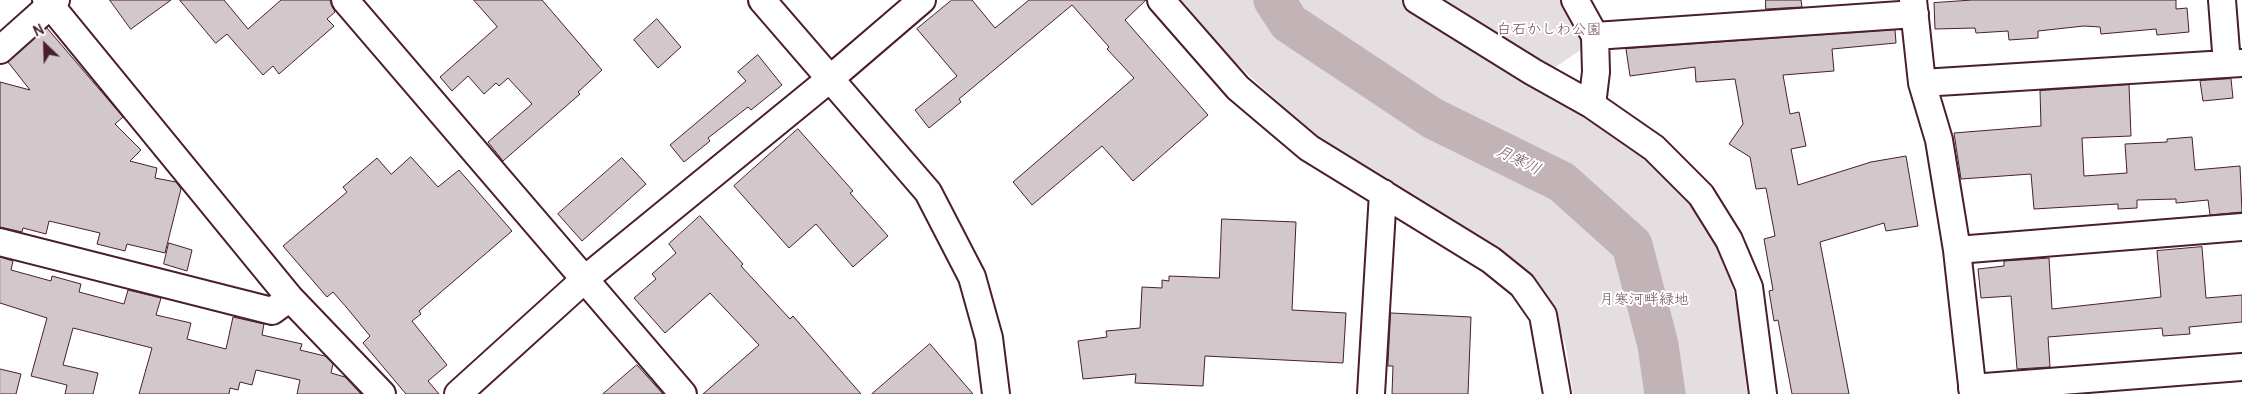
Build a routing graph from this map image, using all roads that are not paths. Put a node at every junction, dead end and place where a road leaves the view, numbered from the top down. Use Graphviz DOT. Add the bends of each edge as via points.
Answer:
graph roads {
  1 [pos="345,0"];
  2 [pos="762,0"];
  3 [pos="922,0"];
  4 [pos="1161,0"];
  5 [pos="1417,0"];
  6 [pos="1575,0"];
  7 [pos="2222,0"];
  8 [pos="51,2"];
  9 [pos="1914,7"];
  10 [pos="1595,36"];
  11 [pos="0,50"];
  12 [pos="2234,64"];
  13 [pos="831,78"];
  14 [pos="1922,83"];
  15 [pos="1592,105"];
  16 [pos="1383,193"];
  17 [pos="2242,227"];
  18 [pos="0,242"];
  19 [pos="1957,250"];
  20 [pos="585,279"];
  21 [pos="290,298"];
  22 [pos="2242,367"];
  23 [pos="1972,391"];
  24 [pos="382,394"];
  25 [pos="458,394"];
  26 [pos="683,394"];
  27 [pos="996,394"];
  28 [pos="1371,394"];
  29 [pos="1557,394"];
  30 [pos="1763,394"];
  1 -- 20 [label="street"];
  2 -- 13 [label="street"];
  3 -- 13 [label="street"];
  4 -- 16 [label="street" via="1238,88 1309,148"];
  5 -- 15 [label="street"];
  6 -- 10 [label="street"];
  7 -- 12 [label="street"];
  8 -- 11 [label="street"];
  8 -- 21 [label="street"];
  9 -- 10 [label="street"];
  9 -- 14 [label="street"];
  10 -- 15 [label="street" via="1596,72"];
  12 -- 14 [label="street"];
  13 -- 20 [label="street"];
  13 -- 27 [label="street" via="928,192 972,277 989,338"];
  14 -- 19 [label="street" via="1939,140"];
  15 -- 30 [label="street" via="1654,148 1701,195 1729,240 1749,287"];
  16 -- 28 [label="street"];
  16 -- 29 [label="street" via="1491,260 1522,285 1543,315"];
  17 -- 19 [label="street"];
  18 -- 21 [label="street" via="272,311"];
  19 -- 23 [label="street"];
  20 -- 25 [label="street"];
  20 -- 26 [label="street"];
  21 -- 24 [label="street"];
  22 -- 23 [label="street"];
}
